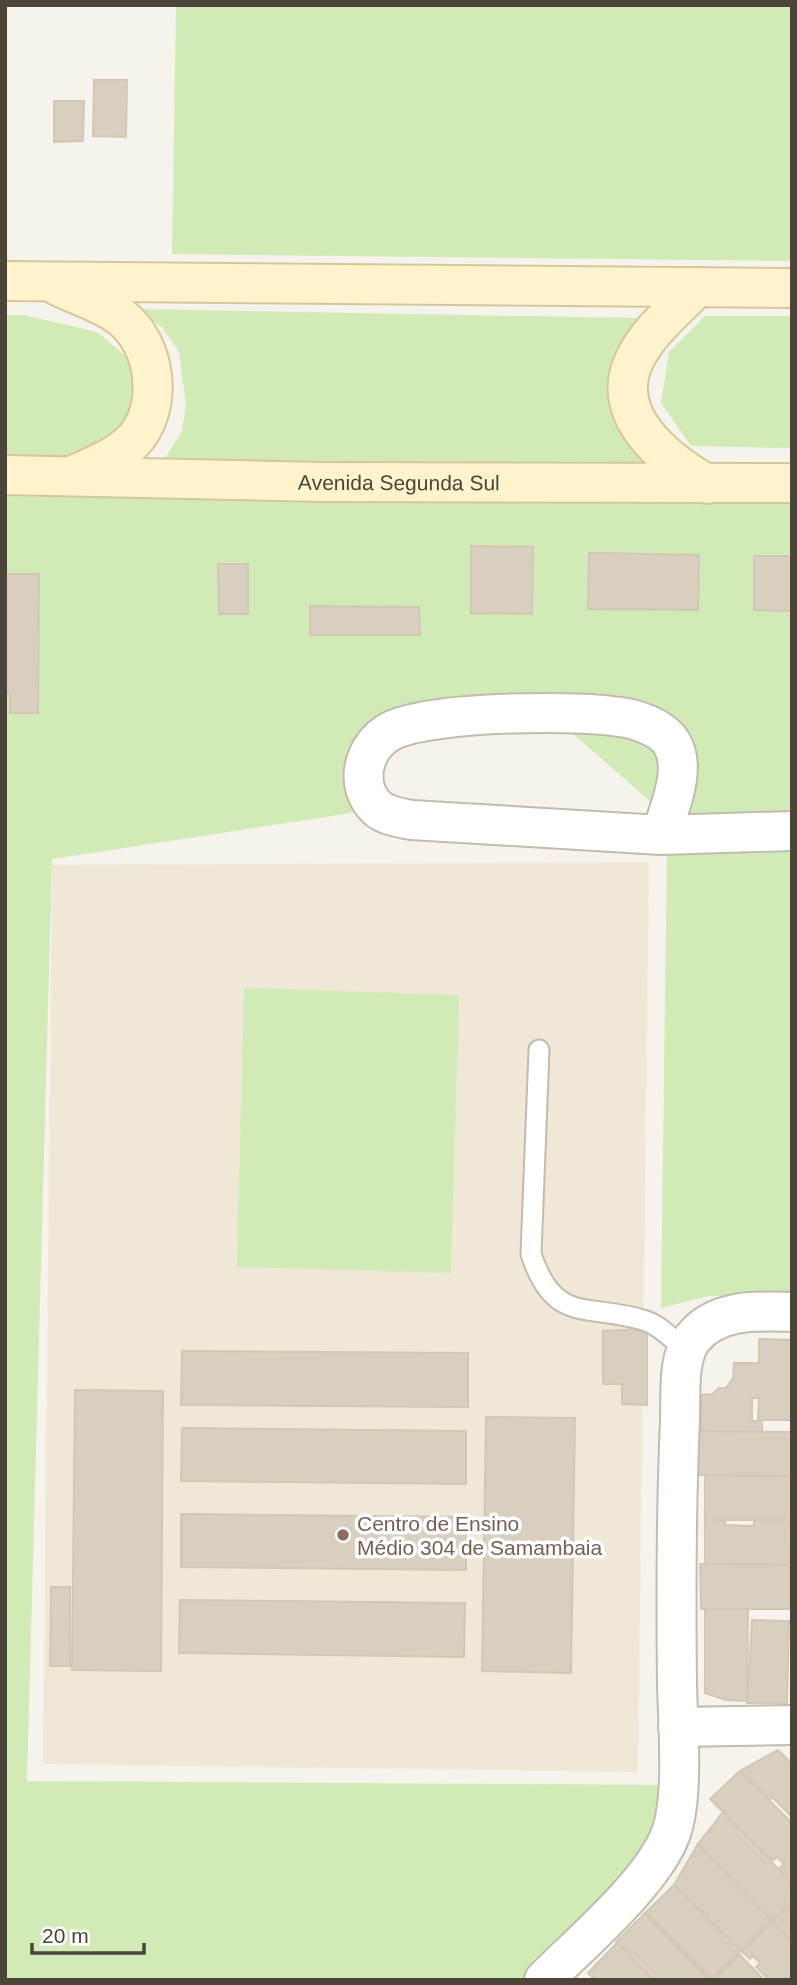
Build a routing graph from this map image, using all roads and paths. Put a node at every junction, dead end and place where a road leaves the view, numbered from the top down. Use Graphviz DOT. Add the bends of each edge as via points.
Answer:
graph roads {
  1 [pos="5,281"];
  2 [pos="46,281"];
  3 [pos="697,287"];
  4 [pos="792,288"];
  5 [pos="5,475"];
  6 [pos="69,477"];
  7 [pos="792,483"];
  8 [pos="707,484"];
  9 [pos="792,831"];
  10 [pos="661,835"];
  11 [pos="539,1050"];
  12 [pos="792,1312"];
  13 [pos="686,1350"];
  14 [pos="792,1725"];
  15 [pos="678,1727"];
  16 [pos="544,1980"];
  1 -- 2 [label="main road"];
  2 -- 3 [label="main road"];
  2 -- 6 [label="main road" via="122,317 148,355 152,370 149,408 135,438 107,459"];
  3 -- 4 [label="main road"];
  3 -- 8 [label="main road" via="634,360 629,384 642,431 665,456"];
  5 -- 6 [label="main road, Avenida Segunda Sul"];
  6 -- 8 [label="main road, Avenida Segunda Sul"];
  7 -- 8 [label="main road, Avenida Segunda Sul"];
  9 -- 10 [label="street"];
  10 -- 10 [label="street" via="412,820 378,809 362,774 378,741 414,723 451,717 551,714 636,720 661,731 672,743 676,757 677,780"];
  11 -- 13 [label="lane" via="531,1254 540,1282 556,1300 646,1321"];
  12 -- 13 [label="street" via="753,1311 720,1318 700,1331"];
  13 -- 15 [label="street" via="675,1519"];
  14 -- 15 [label="street"];
  15 -- 16 [label="street" via="674,1822 667,1842 626,1897"];
}
